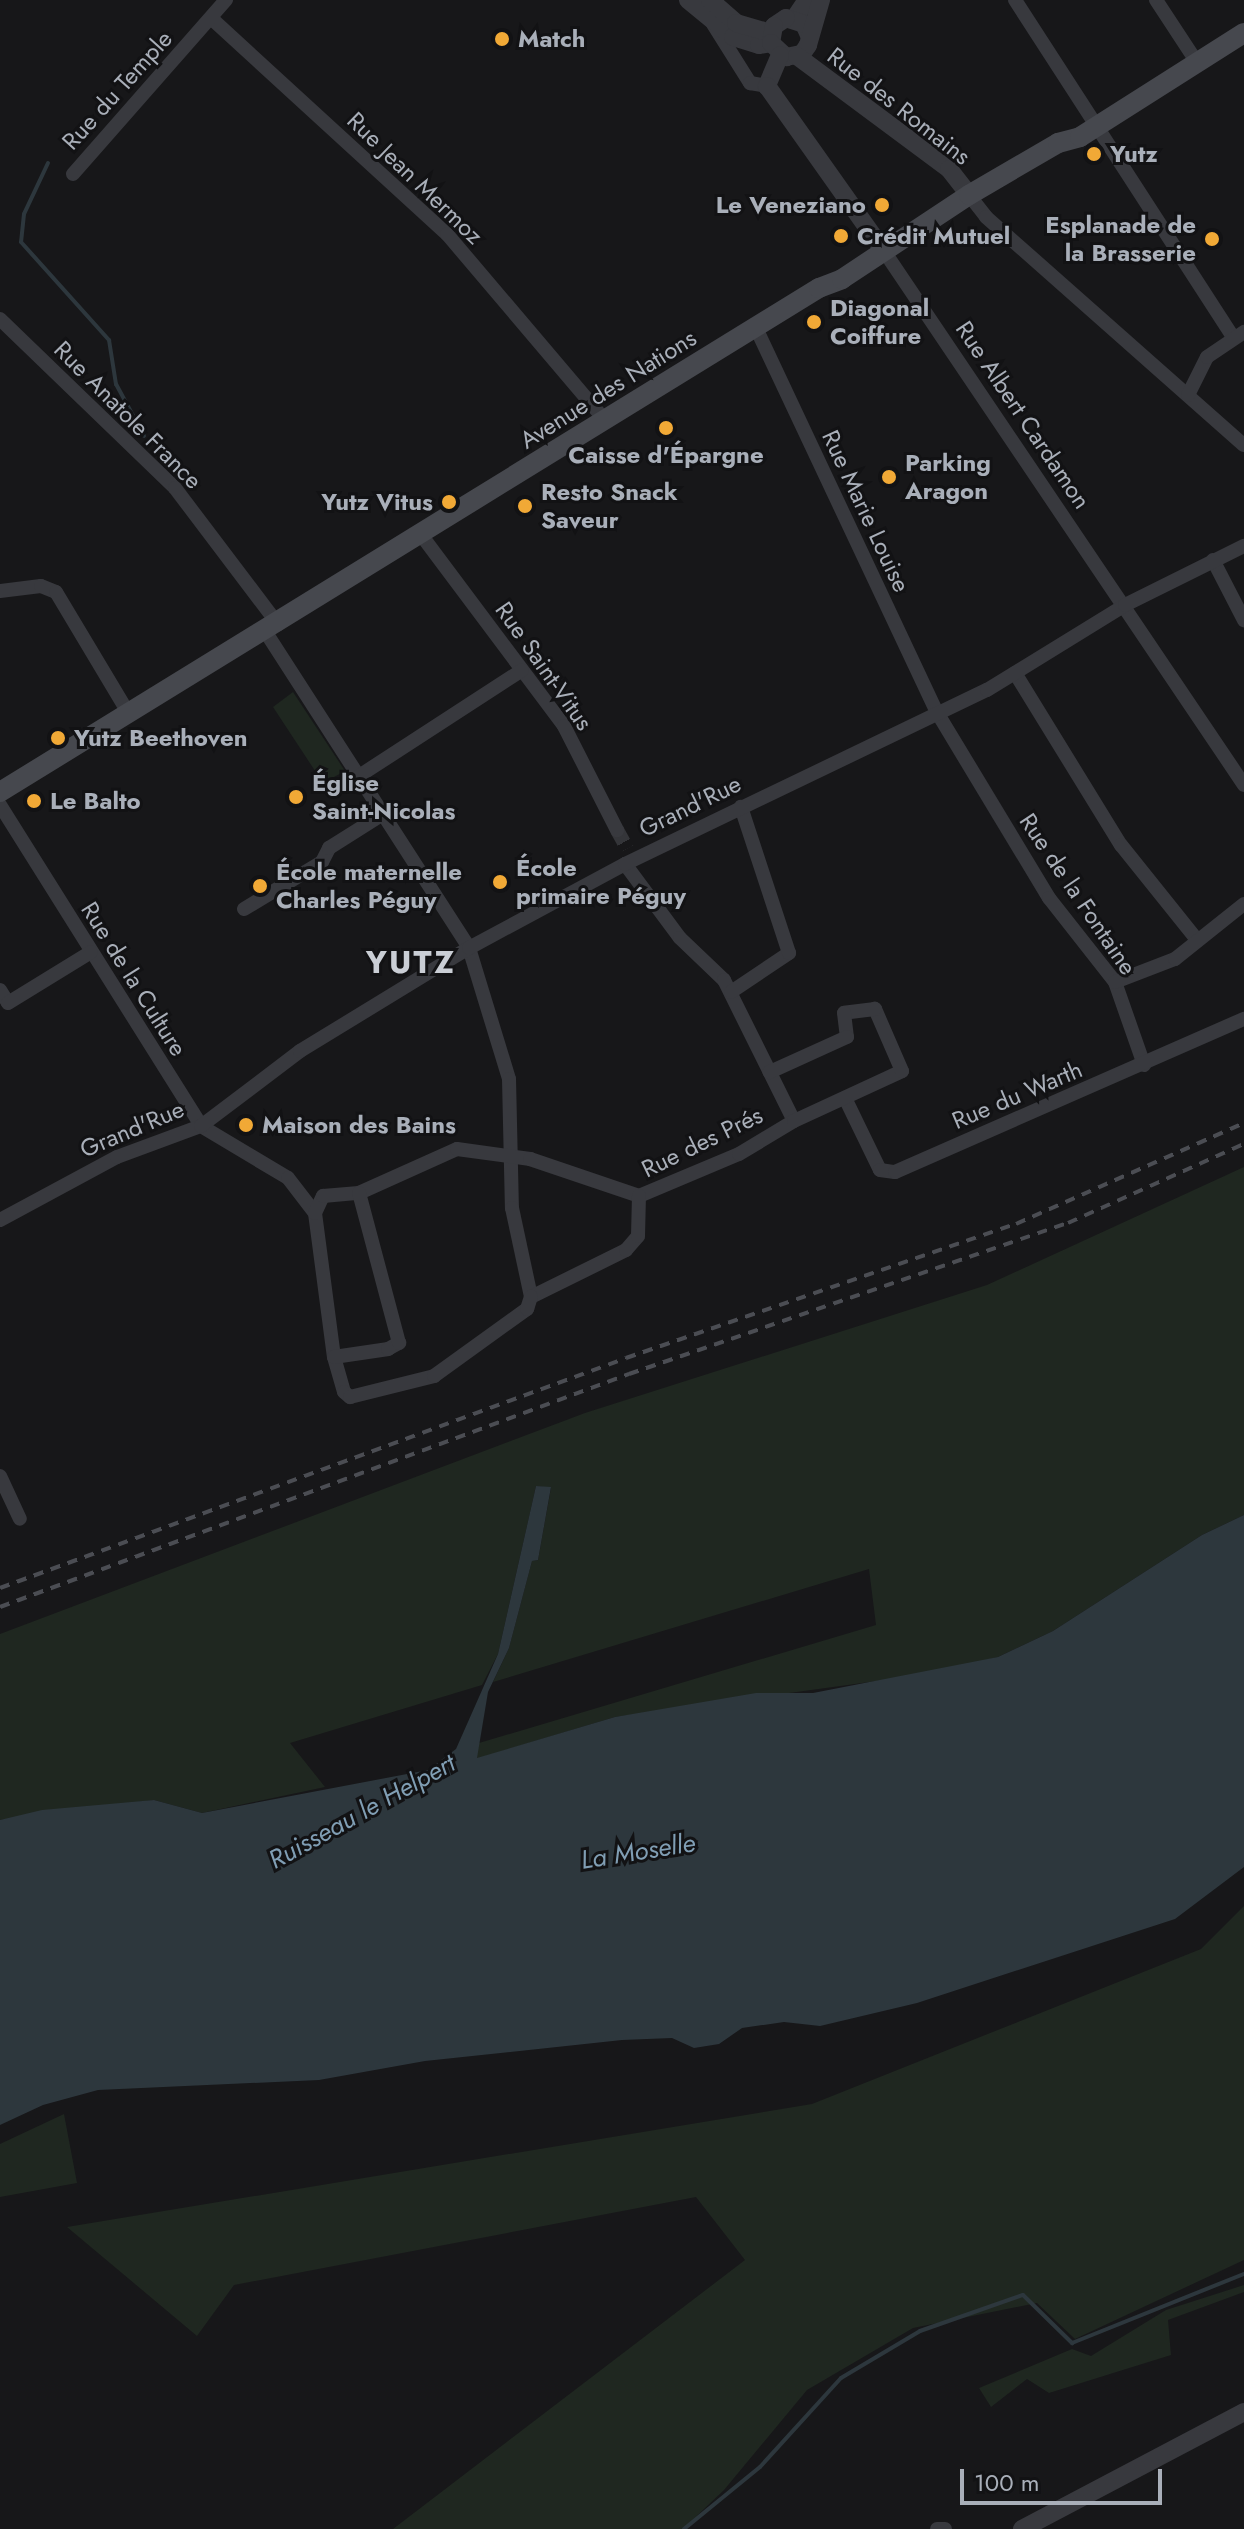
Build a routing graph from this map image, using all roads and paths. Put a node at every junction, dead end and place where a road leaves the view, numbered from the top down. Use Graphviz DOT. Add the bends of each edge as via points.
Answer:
graph roads {
  1 [pos="226,0"];
  2 [pos="688,0"];
  3 [pos="710,0"];
  4 [pos="807,0"];
  5 [pos="821,0"];
  6 [pos="1015,0"];
  7 [pos="1156,0"];
  8 [pos="211,18"];
  9 [pos="794,19"];
  10 [pos="713,24"];
  11 [pos="1244,33"];
  12 [pos="809,35"];
  13 [pos="780,47"];
  14 [pos="1198,64"];
  15 [pos="767,86"];
  16 [pos="1100,124"];
  17 [pos="73,174"];
  18 [pos="969,195"];
  19 [pos="884,251"];
  20 [pos="0,319"];
  21 [pos="756,328"];
  22 [pos="1238,334"];
  23 [pos="1188,395"];
  24 [pos="605,420"];
  25 [pos="1244,445"];
  26 [pos="422,536"];
  27 [pos="1244,546"];
  28 [pos="1213,560"];
  29 [pos="0,591"];
  30 [pos="1125,605"];
  31 [pos="1244,620"];
  32 [pos="272,628"];
  33 [pos="522,670"];
  34 [pos="1015,673"];
  35 [pos="129,714"];
  36 [pos="938,714"];
  37 [pos="359,776"];
  38 [pos="1244,785"];
  39 [pos="0,792"];
  40 [pos="0,805"];
  41 [pos="741,807"];
  42 [pos="383,814"];
  43 [pos="617,830"];
  44 [pos="629,857"];
  45 [pos="1244,904"];
  46 [pos="244,909"];
  47 [pos="1197,940"];
  48 [pos="469,948"];
  49 [pos="91,952"];
  50 [pos="1115,982"];
  51 [pos="0,990"];
  52 [pos="731,992"];
  53 [pos="1244,1019"];
  54 [pos="1144,1065"];
  55 [pos="770,1072"];
  56 [pos="845,1098"];
  57 [pos="794,1121"];
  58 [pos="201,1126"];
  59 [pos="510,1155"];
  60 [pos="359,1193"];
  61 [pos="639,1196"];
  62 [pos="315,1213"];
  63 [pos="0,1220"];
  64 [pos="529,1303"];
  65 [pos="334,1357"];
  66 [pos="0,1476"];
  67 [pos="20,1519"];
  68 [pos="1244,2412"];
  69 [pos="937,2529"];
  70 [pos="945,2529"];
  71 [pos="1022,2529"];
  1 -- 8 [label="street, Rue du Temple"];
  2 -- 10 [label="street"];
  3 -- 13 [label="street" via="736,23"];
  4 -- 9 [label="street"];
  5 -- 12 [label="street, Rue des Romains"];
  6 -- 16 [label="street"];
  7 -- 14 [label="street"];
  8 -- 17 [label="street, Rue du Temple"];
  8 -- 24 [label="street, Rue Jean Mermoz" via="447,234"];
  9 -- 12 [label="street"];
  9 -- 13 [label="street" via="779,21"];
  10 -- 13 [label="street" via="746,41"];
  10 -- 15 [label="street" via="750,83"];
  11 -- 14 [label="main road, Avenue des Nations"];
  12 -- 13 [label="street, Rue des Romains" via="806,50"];
  13 -- 15 [label="street, Rue des Romains"];
  13 -- 18 [label="street, Rue des Romains" via="949,169"];
  14 -- 16 [label="main road, Avenue des Nations"];
  15 -- 19 [label="street"];
  16 -- 18 [label="main road, Avenue des Nations"];
  16 -- 22 [label="street"];
  18 -- 19 [label="main road, Avenue des Nations"];
  18 -- 23 [label="street" via="986,217"];
  19 -- 21 [label="main road, Avenue des Nations"];
  19 -- 30 [label="street, Rue Albert Cardamon"];
  20 -- 32 [label="street, Rue Anatole France" via="175,488"];
  21 -- 24 [label="main road, Avenue des Nations"];
  21 -- 36 [label="street, Rue Marie Louise"];
  22 -- 23 [label="street" via="1207,357"];
  23 -- 25 [label="street"];
  24 -- 26 [label="main road, Avenue des Nations"];
  26 -- 32 [label="main road, Avenue des Nations"];
  26 -- 33 [label="street, Rue Saint-Vitus"];
  27 -- 28 [label="street, Grand'Rue"];
  28 -- 30 [label="street, Grand'Rue"];
  28 -- 31 [label="street"];
  29 -- 35 [label="street" via="41,586 56,592"];
  30 -- 34 [label="street, Grand'Rue"];
  30 -- 38 [label="street, Rue Albert Cardamon"];
  32 -- 35 [label="main road, Avenue des Nations"];
  32 -- 37 [label="street, Rue Anatole France"];
  33 -- 37 [label="street"];
  33 -- 43 [label="street, Rue Saint-Vitus" via="564,726"];
  34 -- 36 [label="street, Grand'Rue"];
  34 -- 47 [label="street" via="1121,845"];
  35 -- 39 [label="main road, Avenue des Nations"];
  36 -- 41 [label="street, Grand'Rue"];
  36 -- 50 [label="street, Rue de la Fontaine" via="1049,898"];
  37 -- 42 [label="street, Rue Anatole France"];
  40 -- 49 [label="street, Rue de la Culture"];
  41 -- 44 [label="street, Grand'Rue"];
  41 -- 52 [label="street" via="789,953"];
  42 -- 46 [label="street" via="329,848 322,862"];
  42 -- 48 [label="street, Rue Anatole France"];
  44 -- 48 [label="street, Grand'Rue"];
  44 -- 52 [label="street" via="680,938"];
  45 -- 47 [label="street"];
  47 -- 50 [label="street" via="1175,959"];
  48 -- 58 [label="street, Grand'Rue" via="300,1051"];
  48 -- 59 [label="street, Rue Anatole France" via="509,1079"];
  49 -- 51 [label="street" via="8,1003"];
  49 -- 58 [label="street, Rue de la Culture"];
  50 -- 54 [label="street, Rue de la Fontaine"];
  52 -- 55 [label="street"];
  53 -- 54 [label="street, Rue du Warth"];
  54 -- 56 [label="street, Rue du Warth" via="895,1172 880,1170"];
  55 -- 56 [label="street, Rue des Prés" via="847,1037 844,1013 875,1009 902,1071"];
  55 -- 57 [label="street"];
  56 -- 57 [label="street, Rue des Prés"];
  57 -- 61 [label="street, Rue des Prés" via="739,1154"];
  58 -- 62 [label="street, Rue de la Culture" via="288,1178"];
  58 -- 63 [label="street, Grand'Rue" via="117,1157"];
  59 -- 60 [label="street" via="457,1149"];
  59 -- 61 [label="street"];
  59 -- 64 [label="street, Rue Anatole France" via="512,1208"];
  60 -- 62 [label="street" via="323,1196"];
  60 -- 65 [label="street" via="367,1240 399,1343"];
  61 -- 64 [label="street, Rue des Prés" via="638,1236 626,1250"];
  62 -- 65 [label="street"];
  64 -- 65 [label="street, Rue des Prés" via="434,1376 349,1402"];
  66 -- 67 [label="street"];
  68 -- 71 [label="street"];
  69 -- 70 [label="street"];
}
